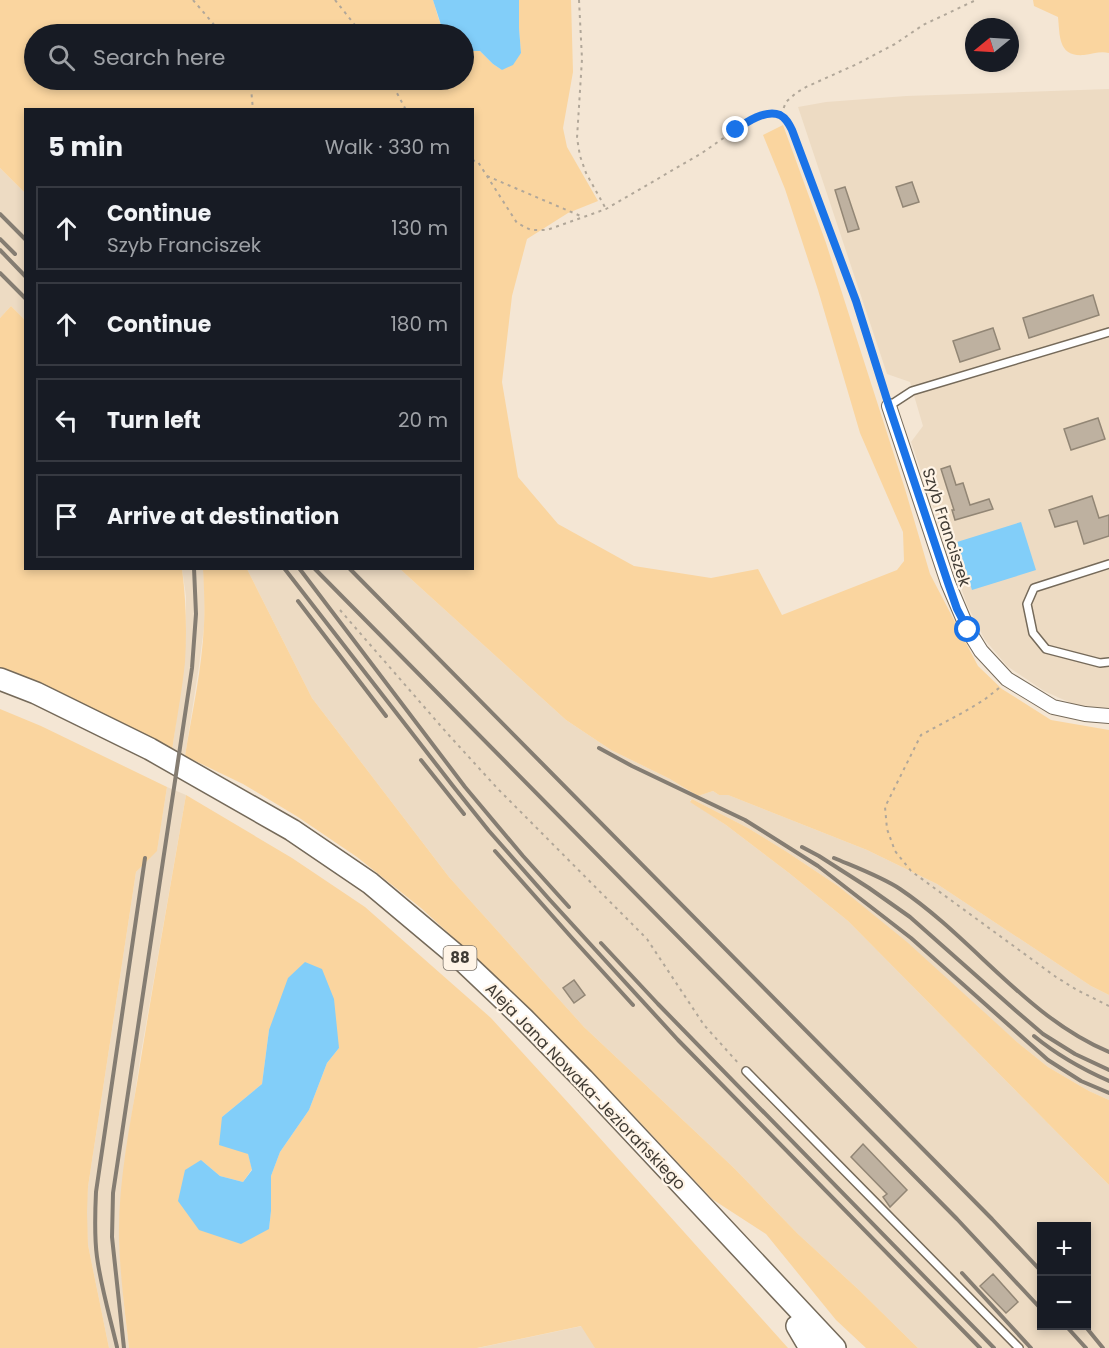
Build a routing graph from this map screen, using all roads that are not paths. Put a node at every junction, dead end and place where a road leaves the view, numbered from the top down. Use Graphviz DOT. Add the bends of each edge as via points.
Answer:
graph roads {
  1 [pos="1109,332"];
  2 [pos="889,406"];
  3 [pos="1109,564"];
  4 [pos="1109,662"];
  5 [pos="0,679"];
  6 [pos="0,693"];
  7 [pos="1109,716"];
  8 [pos="746,1071"];
  9 [pos="797,1326"];
  10 [pos="810,1348"];
  11 [pos="818,1348"];
  12 [pos="835,1348"];
  13 [pos="1018,1348"];
  1 -- 2 [label="lane" via="912,391"];
  2 -- 7 [label="street, Szyb Franciszek" via="957,609 981,651 1007,679 1053,707"];
  3 -- 4 [label="lane" via="1034,588 1027,604 1033,633 1046,649"];
  5 -- 12 [label="main road, Aleja Jana Nowaka-Jeziorańskiego / 88" via="150,749 292,830 370,883 463,961 523,1018"];
  6 -- 9 [label="main road, Aleja Jana Nowaka-Jeziorańskiego / 88" via="147,761 286,842 378,906 516,1027"];
  8 -- 13 [label="lane"];
  9 -- 10 [label="main road"];
  9 -- 11 [label="main road, Aleja Jana Nowaka-Jeziorańskiego / 88"];
}
